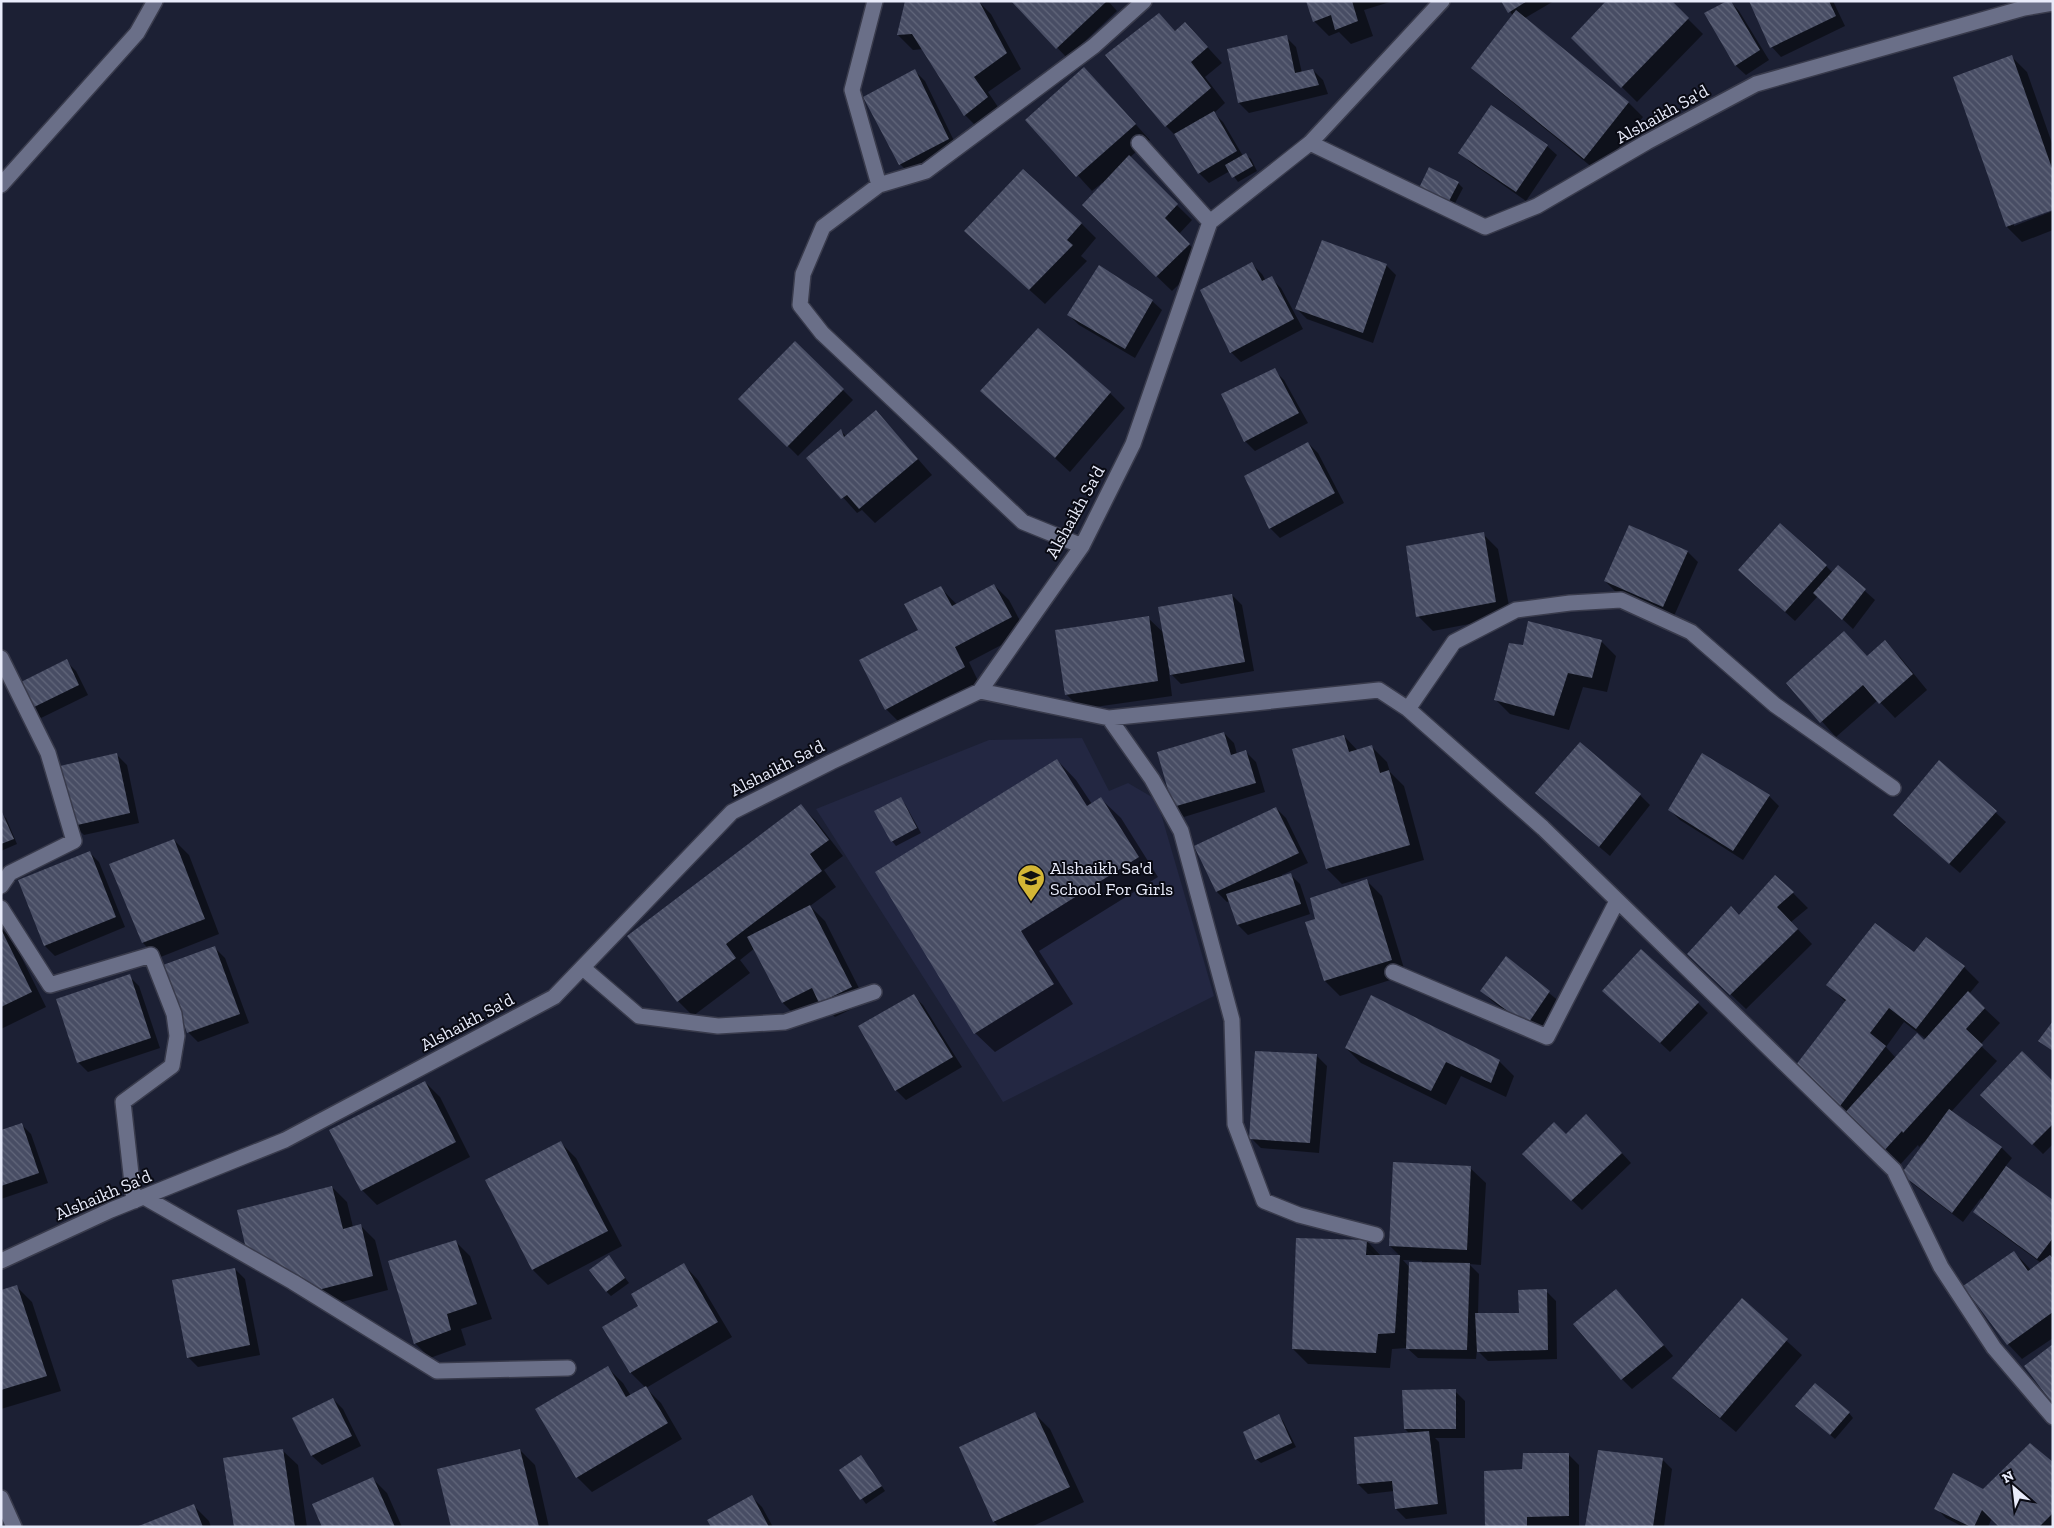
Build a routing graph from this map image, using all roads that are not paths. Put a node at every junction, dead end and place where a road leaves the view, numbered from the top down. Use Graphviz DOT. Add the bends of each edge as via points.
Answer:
graph roads {
  1 [pos="155,1"];
  2 [pos="875,1"];
  3 [pos="1144,1"];
  4 [pos="1442,1"];
  5 [pos="2053,3"];
  6 [pos="1140,143"];
  7 [pos="1310,143"];
  8 [pos="1,185"];
  9 [pos="879,185"];
  10 [pos="1210,222"];
  11 [pos="1082,546"];
  12 [pos="1,658"];
  13 [pos="980,691"];
  14 [pos="1408,709"];
  15 [pos="1109,718"];
  16 [pos="1893,788"];
  17 [pos="1,886"];
  18 [pos="1617,901"];
  19 [pos="1,908"];
  20 [pos="583,968"];
  21 [pos="1393,972"];
  22 [pos="874,992"];
  23 [pos="139,1199"];
  24 [pos="1376,1235"];
  25 [pos="1,1261"];
  26 [pos="568,1368"];
  27 [pos="2053,1417"];
  28 [pos="1,1498"];
  29 [pos="14,1527"];
  1 -- 8 [label="street" via="137,33"];
  2 -- 9 [label="street" via="852,90"];
  3 -- 9 [label="street" via="1094,46 926,171"];
  4 -- 7 [label="street"];
  5 -- 7 [label="street, Alshaikh Sa'd" via="2024,8 1756,84 1537,206 1485,227"];
  6 -- 10 [label="street"];
  7 -- 10 [label="street"];
  9 -- 11 [label="street" via="823,227 803,274 800,305 822,333 1023,522"];
  10 -- 11 [label="street, Alshaikh Sa'd" via="1133,444"];
  11 -- 13 [label="street, Alshaikh Sa'd"];
  12 -- 17 [label="street" via="48,753 74,842 10,873"];
  13 -- 15 [label="street"];
  13 -- 20 [label="street, Alshaikh Sa'd" via="732,812"];
  14 -- 15 [label="street" via="1380,690"];
  14 -- 16 [label="street" via="1454,642 1516,610 1621,600 1691,632 1775,705"];
  14 -- 18 [label="street" via="1543,828"];
  15 -- 24 [label="street" via="1152,779 1181,831 1232,1020 1235,1124 1264,1201 1299,1215"];
  18 -- 21 [label="street" via="1547,1037"];
  18 -- 27 [label="street" via="1894,1170 1941,1268 1994,1348"];
  19 -- 23 [label="street" via="50,985 151,955 174,1014 177,1036 172,1066 123,1102"];
  20 -- 22 [label="street" via="639,1016 718,1026 785,1022"];
  20 -- 23 [label="street, Alshaikh Sa'd" via="554,997 285,1140"];
  23 -- 25 [label="street, Alshaikh Sa'd"];
  23 -- 26 [label="street" via="293,1282 437,1371"];
  28 -- 29 [label="street"];
}
